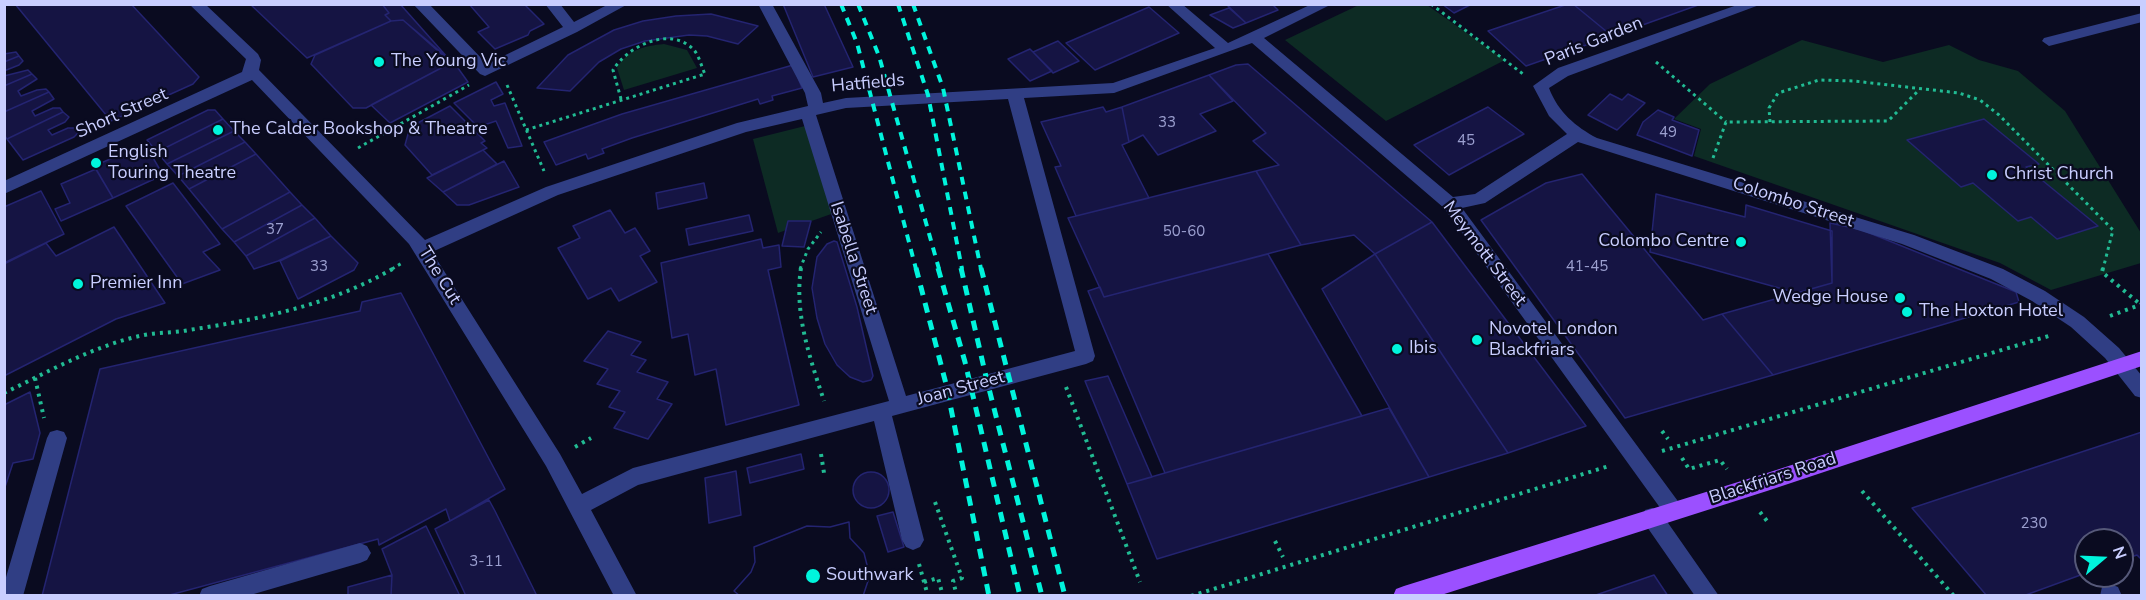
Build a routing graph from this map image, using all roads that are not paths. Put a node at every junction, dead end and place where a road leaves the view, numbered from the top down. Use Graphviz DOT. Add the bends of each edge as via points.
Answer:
graph roads {
  1 [pos="196,4"];
  2 [pos="420,4"];
  3 [pos="552,4"];
  4 [pos="621,4"];
  5 [pos="765,4"];
  6 [pos="1173,4"];
  7 [pos="1325,4"];
  8 [pos="1755,4"];
  9 [pos="2142,16"];
  10 [pos="572,29"];
  11 [pos="1254,38"];
  12 [pos="2049,41"];
  13 [pos="1226,49"];
  14 [pos="252,71"];
  15 [pos="1015,95"];
  16 [pos="812,110"];
  17 [pos="1577,135"];
  18 [pos="4,188"];
  19 [pos="1450,204"];
  20 [pos="422,249"];
  21 [pos="2133,361"];
  22 [pos="2142,390"];
  23 [pos="891,408"];
  24 [pos="57,438"];
  25 [pos="580,506"];
  26 [pos="1673,510"];
  27 [pos="1652,518"];
  28 [pos="913,540"];
  29 [pos="360,553"];
  30 [pos="1433,592"];
  31 [pos="12,596"];
  32 [pos="210,596"];
  33 [pos="626,596"];
  34 [pos="1404,596"];
  35 [pos="1708,596"];
  1 -- 14 [label="street, The Cut" via="253,57"];
  2 -- 10 [label="street" via="491,68"];
  3 -- 10 [label="street"];
  4 -- 10 [label="street"];
  5 -- 16 [label="street, Isabella Street" via="813,93"];
  6 -- 13 [label="street"];
  7 -- 11 [label="street, Hatfields"];
  8 -- 17 [label="street, Paris Garden" via="1563,72 1541,86 1551,109"];
  9 -- 12 [label="street"];
  11 -- 13 [label="street, Hatfields"];
  11 -- 19 [label="street, Meymott Street"];
  13 -- 15 [label="street, Hatfields" via="1114,88"];
  14 -- 18 [label="street, Short Street" via="233,84"];
  14 -- 20 [label="street, The Cut"];
  15 -- 16 [label="street, Hatfields" via="846,103"];
  15 -- 23 [label="street, Joan Street" via="1086,356"];
  16 -- 20 [label="street, Hatfields" via="677,147 552,190"];
  16 -- 23 [label="street, Isabella Street"];
  17 -- 19 [label="street" via="1479,199"];
  17 -- 21 [label="street, Colombo Street" via="1950,254 2026,288"];
  19 -- 26 [label="street, Meymott Street"];
  20 -- 25 [label="street, The Cut"];
  21 -- 22 [label="street, Colombo Street"];
  21 -- 26 [label="main road, Blackfriars Road"];
  23 -- 25 [label="street, Joan Street" via="633,477"];
  23 -- 28 [label="street, Isabella Street"];
  24 -- 31 [label="street"];
  25 -- 33 [label="street, The Cut"];
  26 -- 27 [label="main road, Blackfriars Road"];
  27 -- 30 [label="main road, Blackfriars Road"];
  27 -- 35 [label="street"];
  29 -- 32 [label="street"];
  30 -- 34 [label="main road, Blackfriars Road"];
}
